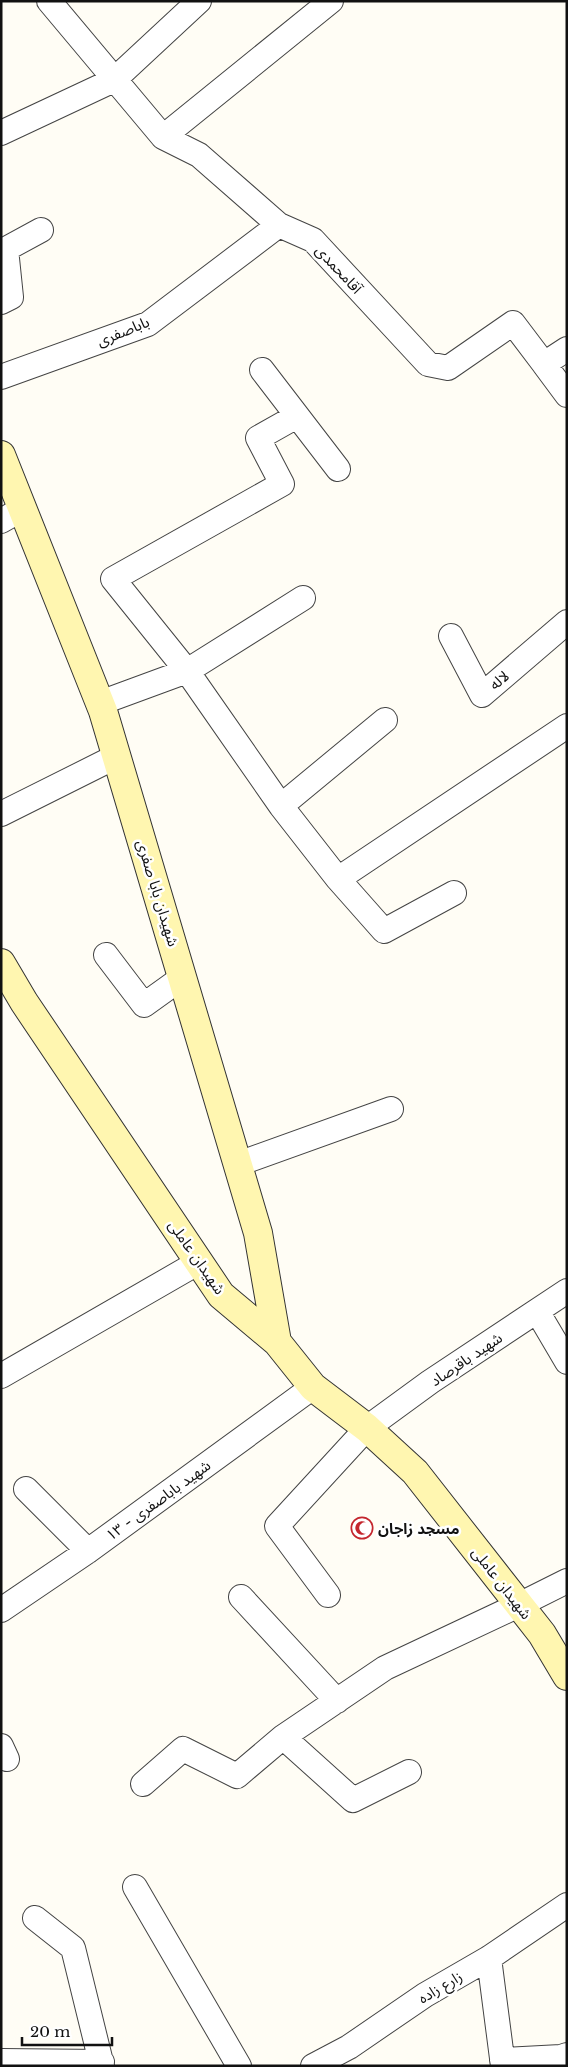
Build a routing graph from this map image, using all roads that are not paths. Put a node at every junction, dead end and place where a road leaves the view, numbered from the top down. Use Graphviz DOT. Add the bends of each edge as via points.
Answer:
graph roads {
  1 [pos="199,1"];
  2 [pos="331,1"];
  3 [pos="51,2"];
  4 [pos="114,80"];
  5 [pos="1,133"];
  6 [pos="163,137"];
  7 [pos="279,225"];
  8 [pos="41,230"];
  9 [pos="1,302"];
  10 [pos="567,349"];
  11 [pos="544,364"];
  12 [pos="262,370"];
  13 [pos="1,377"];
  14 [pos="567,395"];
  15 [pos="296,416"];
  16 [pos="1,456"];
  17 [pos="338,469"];
  18 [pos="12,515"];
  19 [pos="303,598"];
  20 [pos="567,622"];
  21 [pos="451,636"];
  22 [pos="187,671"];
  23 [pos="100,703"];
  24 [pos="385,720"];
  25 [pos="567,726"];
  26 [pos="117,756"];
  27 [pos="281,806"];
  28 [pos="1,814"];
  29 [pos="338,879"];
  30 [pos="454,893"];
  31 [pos="106,955"];
  32 [pos="1,963"];
  33 [pos="184,977"];
  34 [pos="391,1109"];
  35 [pos="238,1164"];
  36 [pos="199,1262"];
  37 [pos="567,1291"];
  38 [pos="537,1311"];
  39 [pos="277,1342"];
  40 [pos="567,1362"];
  41 [pos="1,1376"];
  42 [pos="312,1387"];
  43 [pos="367,1428"];
  44 [pos="26,1489"];
  45 [pos="88,1551"];
  46 [pos="567,1581"];
  47 [pos="328,1595"];
  48 [pos="240,1597"];
  49 [pos="519,1605"];
  50 [pos="1,1610"];
  51 [pos="567,1676"];
  52 [pos="337,1701"];
  53 [pos="284,1737"];
  54 [pos="409,1772"];
  55 [pos="143,1784"];
  56 [pos="135,1887"];
  57 [pos="567,1906"];
  58 [pos="35,1918"];
  59 [pos="489,1958"];
  60 [pos="567,2055"];
  61 [pos="353,2056"];
  62 [pos="1,2061"];
  63 [pos="503,2063"];
  64 [pos="102,2064"];
  65 [pos="239,2066"];
  66 [pos="313,2066"];
  1 -- 4 [label="street"];
  2 -- 6 [label="street"];
  3 -- 4 [label="street, آقامحمدی"];
  4 -- 5 [label="street"];
  4 -- 6 [label="street, آقامحمدی"];
  6 -- 7 [label="street, آقامحمدی" via="199,155"];
  7 -- 11 [label="street, آقامحمدی" via="313,240 428,364 448,368 513,322"];
  7 -- 13 [label="street, باباصفری" via="148,324"];
  8 -- 9 [label="street" via="6,249 11,297"];
  10 -- 11 [label="street"];
  11 -- 14 [label="street"];
  12 -- 15 [label="street"];
  15 -- 17 [label="street"];
  15 -- 22 [label="street" via="258,438 282,484 113,578"];
  16 -- 18 [label="street, شهیدان بابا صفری"];
  18 -- 23 [label="street, شهیدان بابا صفری"];
  19 -- 22 [label="street"];
  20 -- 21 [label="street, لاله" via="482,695"];
  22 -- 23 [label="street"];
  22 -- 27 [label="street"];
  23 -- 26 [label="street, شهیدان بابا صفری"];
  24 -- 27 [label="street"];
  25 -- 29 [label="street"];
  26 -- 28 [label="street"];
  26 -- 33 [label="street, شهیدان بابا صفری"];
  27 -- 29 [label="street"];
  29 -- 30 [label="street" via="384,931"];
  31 -- 33 [label="street" via="144,1004"];
  32 -- 36 [label="street, شهیدان عاملی"];
  33 -- 35 [label="street, شهیدان بابا صفری"];
  34 -- 35 [label="street"];
  35 -- 39 [label="street, شهیدان بابا صفری" via="258,1233"];
  36 -- 39 [label="street, شهیدان عاملی" via="221,1296"];
  36 -- 41 [label="street"];
  37 -- 38 [label="street, شهید باقرصاد"];
  38 -- 40 [label="street"];
  38 -- 43 [label="street, شهید باقرصاد"];
  39 -- 42 [label="street, شهیدان عاملی"];
  42 -- 43 [label="street, شهیدان عاملی"];
  42 -- 45 [label="street, شهید باباصفری - ۱۳"];
  43 -- 47 [label="street, شهید باقرصاد" via="277,1526"];
  43 -- 49 [label="street, شهیدان عاملی" via="415,1472"];
  44 -- 45 [label="street"];
  45 -- 50 [label="street, شهید باباصفری - ۱۳"];
  46 -- 49 [label="street"];
  48 -- 52 [label="street"];
  49 -- 51 [label="street, شهیدان عاملی" via="542,1634"];
  49 -- 52 [label="street" via="384,1668"];
  52 -- 53 [label="street"];
  53 -- 54 [label="street" via="353,1800"];
  53 -- 55 [label="street" via="237,1776 183,1748"];
  56 -- 65 [label="street"];
  57 -- 59 [label="street, زارع زاده"];
  58 -- 64 [label="street" via="73,1948"];
  59 -- 61 [label="street, زارع زاده" via="425,1995"];
  59 -- 63 [label="street"];
  60 -- 63 [label="street"];
  61 -- 66 [label="street, زارع زاده"];
  62 -- 64 [label="street"];
}
